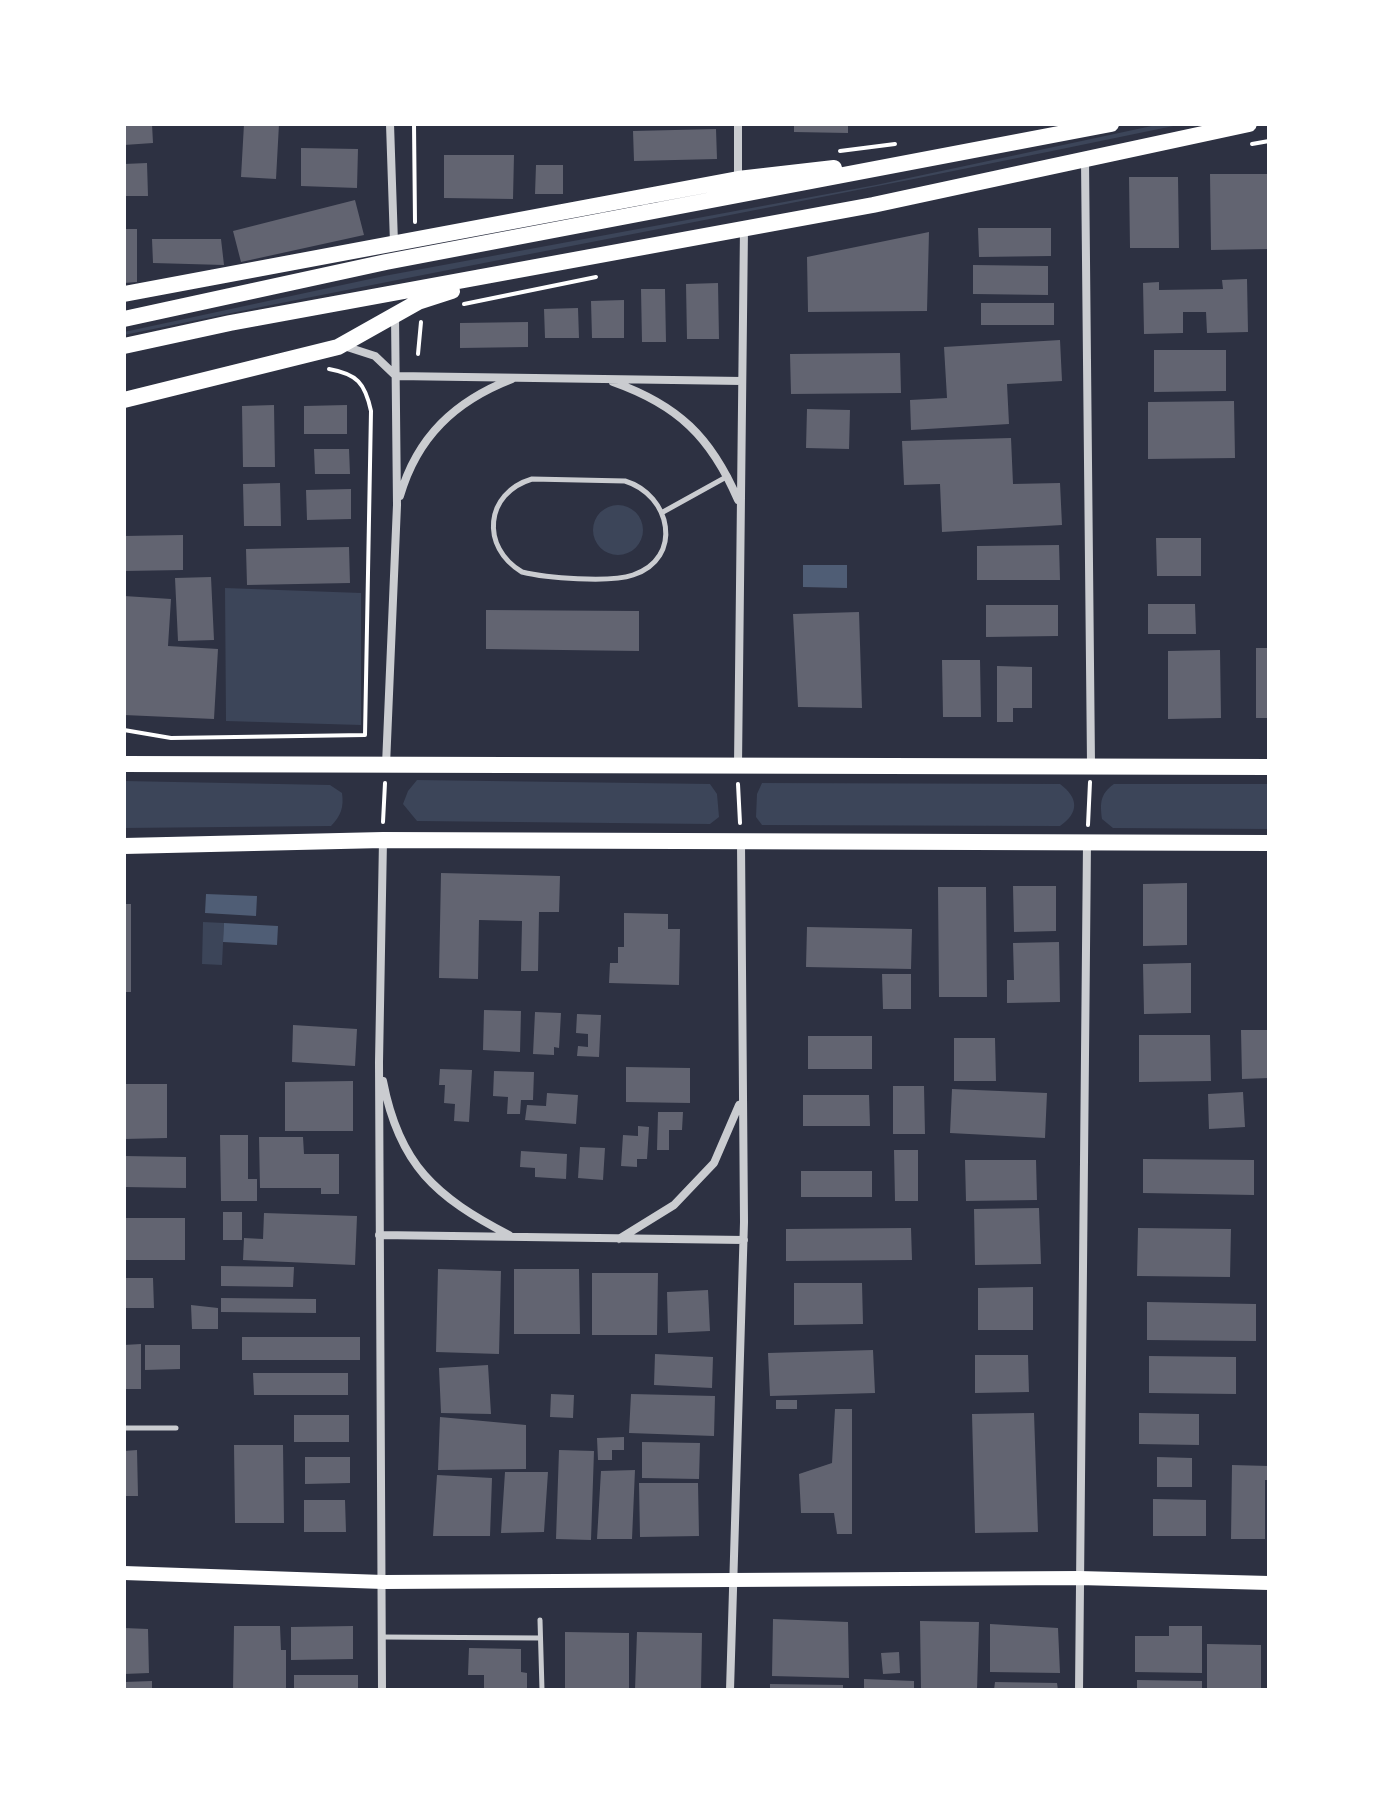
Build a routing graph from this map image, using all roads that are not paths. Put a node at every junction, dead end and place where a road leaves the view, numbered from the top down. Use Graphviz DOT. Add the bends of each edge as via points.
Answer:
graph roads {
  1 [pos="390,124"];
  2 [pos="738,124"];
  3 [pos="1111,124"];
  4 [pos="1249,124"];
  5 [pos="1091,126"];
  6 [pos="959,154"];
  7 [pos="1085,160"];
  8 [pos="738,179"];
  9 [pos="744,228"];
  10 [pos="394,243"];
  11 [pos="515,270"];
  12 [pos="124,294"];
  13 [pos="395,313"];
  14 [pos="124,319"];
  15 [pos="124,346"];
  16 [pos="338,347"];
  17 [pos="396,376"];
  18 [pos="516,378"];
  19 [pos="605,379"];
  20 [pos="742,381"];
  21 [pos="124,400"];
  22 [pos="728,476"];
  23 [pos="739,503"];
  24 [pos="397,505"];
  25 [pos="663,512"];
  26 [pos="128,763"];
  27 [pos="1091,764"];
  28 [pos="738,765"];
  29 [pos="386,766"];
  30 [pos="1269,767"];
  31 [pos="383,840"];
  32 [pos="741,843"];
  33 [pos="1087,843"];
  34 [pos="1269,843"];
  35 [pos="124,846"];
  36 [pos="743,1056"];
  37 [pos="379,1062"];
  38 [pos="379,1235"];
  39 [pos="513,1238"];
  40 [pos="619,1239"];
  41 [pos="744,1240"];
  42 [pos="124,1428"];
  43 [pos="176,1428"];
  44 [pos="124,1573"];
  45 [pos="1079,1578"];
  46 [pos="383,1582"];
  47 [pos="731,1582"];
  48 [pos="1269,1583"];
  49 [pos="540,1620"];
  50 [pos="383,1637"];
  51 [pos="540,1638"];
  52 [pos="382,1690"];
  53 [pos="542,1690"];
  54 [pos="730,1690"];
  55 [pos="1079,1690"];
  1 -- 10 [label="street"];
  2 -- 8 [label="street"];
  3 -- 5 [label="main road"];
  4 -- 7 [label="main road"];
  5 -- 6 [label="main road"];
  6 -- 8 [label="main road"];
  6 -- 14 [label="main road" via="386,262"];
  7 -- 9 [label="main road"];
  7 -- 27 [label="street"];
  8 -- 10 [label="main road"];
  9 -- 11 [label="main road"];
  9 -- 20 [label="street"];
  10 -- 12 [label="main road"];
  11 -- 13 [label="main road"];
  11 -- 15 [label="main road"];
  13 -- 16 [label="main road"];
  13 -- 17 [label="street"];
  16 -- 17 [label="street" via="353,346 375,356"];
  16 -- 21 [label="main road"];
  17 -- 18 [label="street"];
  17 -- 24 [label="street"];
  18 -- 19 [label="street"];
  18 -- 24 [label="street" via="481,391 447,415 422,443"];
  19 -- 20 [label="street"];
  19 -- 22 [label="street" via="642,393 684,419 720,459"];
  20 -- 23 [label="street"];
  22 -- 23 [label="street"];
  22 -- 25 [label="lane"];
  23 -- 28 [label="street"];
  24 -- 29 [label="street"];
  25 -- 25 [label="lane" via="648,491 625,481 532,479 501,498 493,534 503,557 522,572 621,577 645,569 662,550"];
  26 -- 29 [label="main road"];
  27 -- 28 [label="main road"];
  27 -- 30 [label="main road"];
  28 -- 29 [label="main road"];
  31 -- 32 [label="main road"];
  31 -- 35 [label="main road"];
  31 -- 37 [label="street"];
  32 -- 33 [label="main road"];
  32 -- 36 [label="street"];
  33 -- 34 [label="main road"];
  33 -- 45 [label="street"];
  36 -- 40 [label="street" via="739,1112 714,1163 674,1205"];
  36 -- 41 [label="street"];
  37 -- 38 [label="street"];
  37 -- 39 [label="street" via="390,1118 417,1169 459,1209"];
  38 -- 39 [label="street"];
  38 -- 46 [label="street"];
  39 -- 40 [label="street"];
  40 -- 41 [label="street"];
  41 -- 47 [label="street"];
  42 -- 43 [label="lane"];
  44 -- 46 [label="main road"];
  45 -- 47 [label="main road"];
  45 -- 48 [label="main road"];
  45 -- 55 [label="street"];
  46 -- 47 [label="main road"];
  46 -- 50 [label="street"];
  47 -- 54 [label="street"];
  49 -- 51 [label="lane"];
  50 -- 51 [label="lane"];
  50 -- 52 [label="street"];
  51 -- 53 [label="lane"];
}
